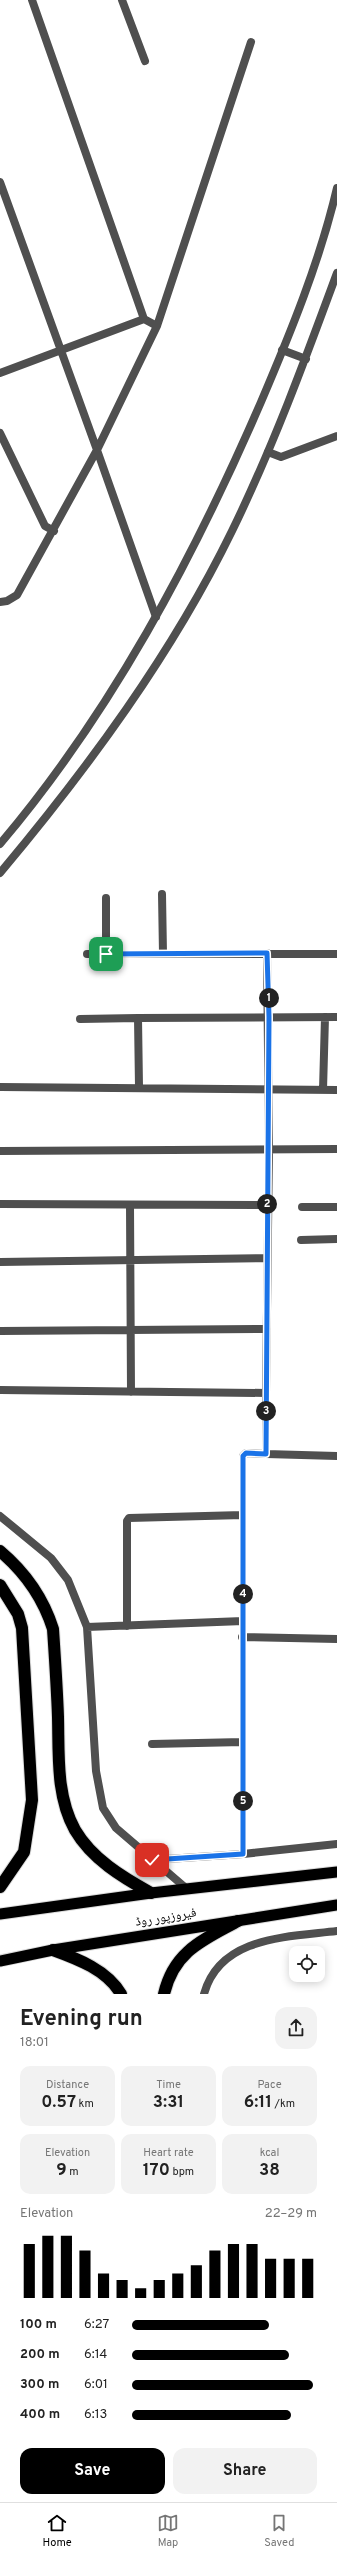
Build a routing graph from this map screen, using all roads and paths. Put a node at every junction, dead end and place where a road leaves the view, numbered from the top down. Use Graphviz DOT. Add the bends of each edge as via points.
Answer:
graph roads {
  1 [pos="32,0"];
  2 [pos="122,0"];
  3 [pos="251,42"];
  4 [pos="145,61"];
  5 [pos="0,182"];
  6 [pos="337,188"];
  7 [pos="337,273"];
  8 [pos="144,319"];
  9 [pos="157,326"];
  10 [pos="282,350"];
  11 [pos="60,352"];
  12 [pos="306,359"];
  13 [pos="0,373"];
  14 [pos="0,433"];
  15 [pos="337,436"];
  16 [pos="97,450"];
  17 [pos="268,452"];
  18 [pos="54,531"];
  19 [pos="0,602"];
  20 [pos="156,617"];
  21 [pos="0,844"];
  22 [pos="0,873"];
  23 [pos="162,894"];
  24 [pos="106,898"];
  25 [pos="267,953"];
  26 [pos="87,954"];
  27 [pos="106,954"];
  28 [pos="163,954"];
  29 [pos="337,954"];
  30 [pos="269,1017"];
  31 [pos="325,1017"];
  32 [pos="337,1017"];
  33 [pos="138,1018"];
  34 [pos="80,1019"];
  35 [pos="0,1087"];
  36 [pos="139,1087"];
  37 [pos="269,1090"];
  38 [pos="323,1090"];
  39 [pos="337,1090"];
  40 [pos="269,1149"];
  41 [pos="337,1149"];
  42 [pos="0,1151"];
  43 [pos="0,1204"];
  44 [pos="130,1205"];
  45 [pos="267,1205"];
  46 [pos="302,1207"];
  47 [pos="337,1207"];
  48 [pos="337,1239"];
  49 [pos="301,1240"];
  50 [pos="267,1258"];
  51 [pos="131,1260"];
  52 [pos="0,1262"];
  53 [pos="267,1329"];
  54 [pos="131,1330"];
  55 [pos="0,1331"];
  56 [pos="0,1390"];
  57 [pos="131,1392"];
  58 [pos="266,1393"];
  59 [pos="266,1454"];
  60 [pos="337,1456"];
  61 [pos="243,1515"];
  62 [pos="0,1516"];
  63 [pos="0,1551"];
  64 [pos="0,1585"];
  65 [pos="242,1621"];
  66 [pos="127,1626"];
  67 [pos="87,1628"];
  68 [pos="242,1637"];
  69 [pos="337,1639"];
  70 [pos="243,1742"];
  71 [pos="152,1744"];
  72 [pos="337,1844"];
  73 [pos="243,1854"];
  74 [pos="152,1860"];
  75 [pos="337,1872"];
  76 [pos="0,1887"];
  77 [pos="187,1889"];
  78 [pos="151,1893"];
  79 [pos="337,1905"];
  80 [pos="0,1914"];
  81 [pos="238,1920"];
  82 [pos="337,1930"];
  83 [pos="53,1950"];
  84 [pos="0,1961"];
  85 [pos="121,1994"];
  86 [pos="164,1994"];
  87 [pos="204,1994"];
  1 -- 8 [label="street"];
  2 -- 4 [label="street"];
  3 -- 9 [label="street"];
  5 -- 11 [label="street"];
  6 -- 10 [label="street"];
  7 -- 12 [label="street"];
  8 -- 9 [label="street"];
  8 -- 11 [label="street"];
  9 -- 16 [label="street"];
  10 -- 12 [label="street"];
  10 -- 20 [label="street" via="235,463 197,543"];
  11 -- 13 [label="street"];
  11 -- 16 [label="street"];
  12 -- 17 [label="street"];
  14 -- 18 [label="street" via="45,526"];
  15 -- 17 [label="street" via="281,457"];
  16 -- 18 [label="street"];
  16 -- 20 [label="street"];
  17 -- 22 [label="street" via="232,532 171,642 44,820"];
  18 -- 19 [label="street" via="17,595"];
  20 -- 21 [label="street" via="116,684 56,771"];
  23 -- 28 [label="street"];
  24 -- 27 [label="street"];
  25 -- 28 [label="street"];
  25 -- 29 [label="street"];
  25 -- 30 [label="street"];
  26 -- 27 [label="street"];
  27 -- 28 [label="street"];
  30 -- 31 [label="street"];
  30 -- 33 [label="street"];
  30 -- 37 [label="street"];
  31 -- 32 [label="street"];
  31 -- 38 [label="street"];
  33 -- 34 [label="street"];
  33 -- 36 [label="street"];
  35 -- 36 [label="street"];
  36 -- 37 [label="street"];
  37 -- 38 [label="street"];
  37 -- 40 [label="street"];
  38 -- 39 [label="street"];
  40 -- 41 [label="street"];
  40 -- 42 [label="street"];
  40 -- 45 [label="street"];
  43 -- 44 [label="street"];
  44 -- 45 [label="street"];
  44 -- 51 [label="street"];
  45 -- 50 [label="street"];
  46 -- 47 [label="street"];
  48 -- 49 [label="street"];
  50 -- 51 [label="street"];
  50 -- 53 [label="street"];
  51 -- 52 [label="street"];
  51 -- 54 [label="street"];
  53 -- 54 [label="street"];
  53 -- 58 [label="street"];
  54 -- 55 [label="street"];
  54 -- 57 [label="street"];
  56 -- 57 [label="street"];
  57 -- 58 [label="street"];
  58 -- 59 [label="street"];
  59 -- 60 [label="street"];
  59 -- 61 [label="street" via="244,1454"];
  61 -- 65 [label="street"];
  61 -- 66 [label="street" via="129,1518"];
  62 -- 67 [label="street" via="51,1558 60,1569 68,1580"];
  63 -- 78 [label="highway" via="30,1581 47,1611 52,1630 59,1773 65,1809 76,1831 94,1854 120,1876"];
  64 -- 76 [label="highway" via="18,1614 22,1628 32,1800 24,1852"];
  65 -- 66 [label="street"];
  65 -- 68 [label="street"];
  66 -- 67 [label="street"];
  67 -- 74 [label="street" via="96,1771 103,1808 116,1828"];
  68 -- 69 [label="street"];
  68 -- 70 [label="street"];
  70 -- 71 [label="street"];
  70 -- 73 [label="street"];
  72 -- 73 [label="street"];
  73 -- 74 [label="street"];
  74 -- 77 [label="street"];
  75 -- 77 [label="highway, فیروزپور روڈ"];
  77 -- 78 [label="highway, فیروزپور روڈ"];
  78 -- 80 [label="highway, فیروزپور روڈ"];
  79 -- 81 [label="highway, فیروزپور روڈ"];
  81 -- 83 [label="highway, فیروزپور روڈ"];
  81 -- 86 [label="highway" via="198,1942 186,1952 176,1966"];
  82 -- 87 [label="street" via="259,1941 242,1948 209,1978"];
  83 -- 84 [label="highway, فیروزپور روڈ"];
  83 -- 85 [label="highway" via="89,1965 108,1978"];
}
